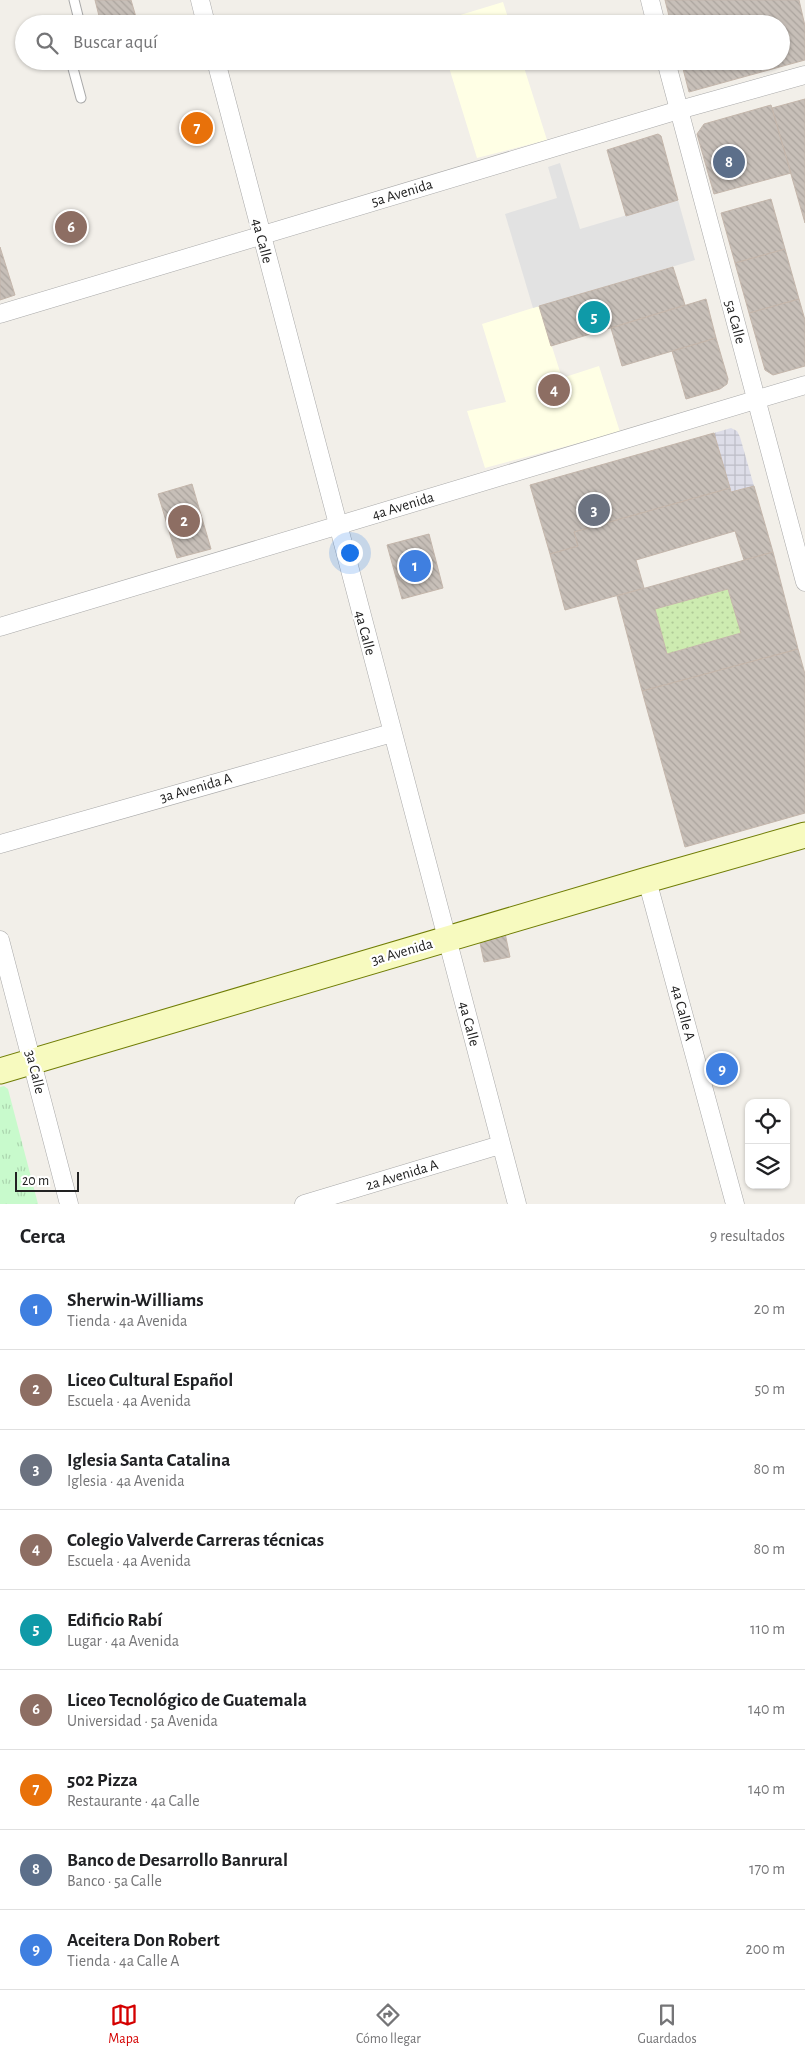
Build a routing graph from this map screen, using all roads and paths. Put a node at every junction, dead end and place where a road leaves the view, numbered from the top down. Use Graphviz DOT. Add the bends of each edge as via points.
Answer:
graph roads {
  1 [pos="74,0"];
  2 [pos="200,0"];
  3 [pos="650,0"];
  4 [pos="78,15"];
  5 [pos="204,15"];
  6 [pos="654,15"];
  7 [pos="73,70"];
  8 [pos="218,70"];
  9 [pos="668,70"];
  10 [pos="805,74"];
  11 [pos="81,98"];
  12 [pos="679,110"];
  13 [pos="261,235"];
  14 [pos="0,314"];
  15 [pos="805,385"];
  16 [pos="756,399"];
  17 [pos="337,526"];
  18 [pos="805,582"];
  19 [pos="0,627"];
  20 [pos="392,733"];
  21 [pos="805,835"];
  22 [pos="0,844"];
  23 [pos="647,880"];
  24 [pos="447,939"];
  25 [pos="0,940"];
  26 [pos="32,1062"];
  27 [pos="0,1071"];
  28 [pos="500,1145"];
  29 [pos="69,1204"];
  30 [pos="304,1204"];
  31 [pos="517,1204"];
  32 [pos="735,1204"];
  1 -- 4 [label="lane"];
  2 -- 5 [label="street"];
  3 -- 6 [label="street"];
  7 -- 11 [label="lane"];
  8 -- 13 [label="street, 4a Calle"];
  9 -- 12 [label="street, 5a Calle"];
  10 -- 12 [label="street, 5a Avenida"];
  12 -- 13 [label="street, 5a Avenida"];
  12 -- 16 [label="street, 5a Calle"];
  13 -- 14 [label="street, 5a Avenida"];
  13 -- 17 [label="street, 4a Calle"];
  15 -- 16 [label="street, 4a Avenida"];
  16 -- 17 [label="street, 4a Avenida"];
  16 -- 18 [label="street, 5a Calle"];
  17 -- 19 [label="street, 4a Avenida"];
  17 -- 20 [label="street, 4a Calle"];
  20 -- 22 [label="street, 3a Avenida A"];
  20 -- 24 [label="street, 4a Calle"];
  21 -- 23 [label="street, 3a Avenida"];
  23 -- 24 [label="street, 3a Avenida"];
  23 -- 32 [label="street, 4a Calle A"];
  24 -- 26 [label="street, 3a Avenida"];
  24 -- 28 [label="street, 4a Calle"];
  25 -- 26 [label="street, 3a Calle"];
  26 -- 27 [label="street, 3a Avenida"];
  26 -- 29 [label="street, 3a Calle"];
  28 -- 30 [label="street, 2a Avenida A"];
  28 -- 31 [label="street, 4a Calle"];
}
